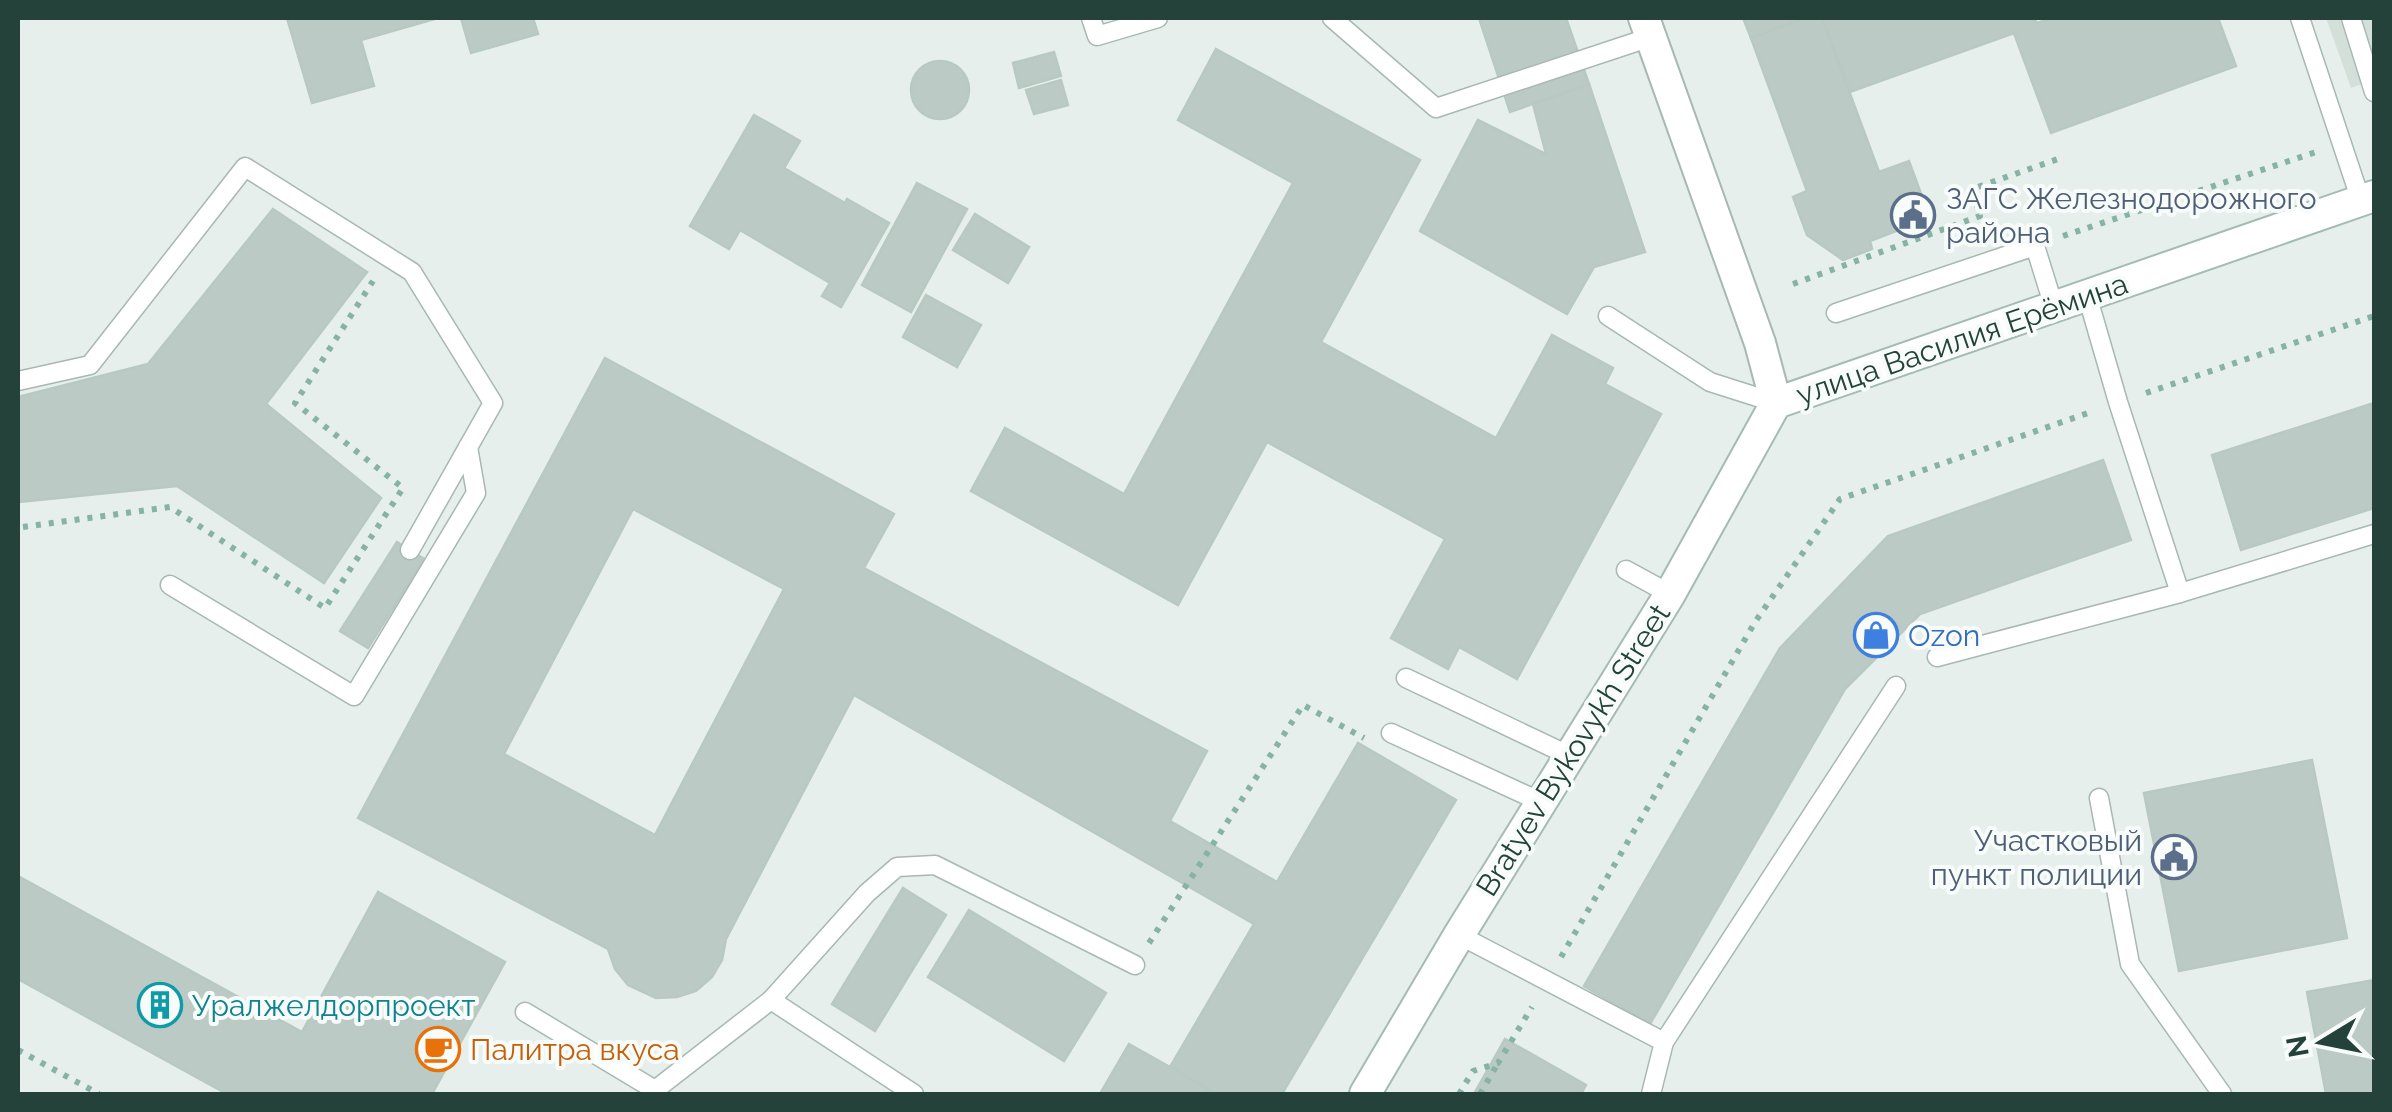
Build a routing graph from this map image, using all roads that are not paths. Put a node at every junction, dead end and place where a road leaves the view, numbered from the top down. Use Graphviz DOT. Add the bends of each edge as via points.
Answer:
graph roads {
  1 [pos="1091,18"];
  2 [pos="1158,18"];
  3 [pos="1332,18"];
  4 [pos="2300,18"];
  5 [pos="2350,18"];
  6 [pos="1647,27"];
  7 [pos="2374,92"];
  8 [pos="2368,198"];
  9 [pos="2088,295"];
  10 [pos="2054,307"];
  11 [pos="1836,313"];
  12 [pos="1608,316"];
  13 [pos="18,382"];
  14 [pos="1776,403"];
  15 [pos="468,447"];
  16 [pos="2374,534"];
  17 [pos="410,550"];
  18 [pos="1626,570"];
  19 [pos="170,585"];
  20 [pos="2180,593"];
  21 [pos="1670,594"];
  22 [pos="1937,657"];
  23 [pos="1406,678"];
  24 [pos="1896,686"];
  25 [pos="1390,734"];
  26 [pos="1570,756"];
  27 [pos="2099,798"];
  28 [pos="1542,802"];
  29 [pos="1460,935"];
  30 [pos="1135,965"];
  31 [pos="770,1000"];
  32 [pos="526,1012"];
  33 [pos="1664,1042"];
  34 [pos="656,1092"];
  35 [pos="914,1094"];
  36 [pos="1364,1094"];
  37 [pos="1651,1094"];
  38 [pos="2222,1094"];
  1 -- 2 [label="lane" via="1097,36"];
  3 -- 6 [label="lane" via="1436,108"];
  4 -- 8 [label="lane"];
  5 -- 7 [label="lane"];
  6 -- 14 [label="street"];
  8 -- 9 [label="street, улица Василия Ерёмина"];
  9 -- 10 [label="street, улица Василия Ерёмина"];
  9 -- 20 [label="lane"];
  10 -- 11 [label="lane" via="2035,246"];
  10 -- 14 [label="street, улица Василия Ерёмина"];
  12 -- 14 [label="lane" via="1710,382"];
  13 -- 15 [label="lane" via="90,365 245,167 412,272 493,403"];
  14 -- 21 [label="street, Bratyev Bykovykh Street"];
  15 -- 17 [label="lane"];
  15 -- 19 [label="lane" via="476,493 354,696"];
  16 -- 20 [label="lane"];
  18 -- 21 [label="lane"];
  20 -- 22 [label="lane"];
  21 -- 26 [label="street, Bratyev Bykovykh Street"];
  23 -- 26 [label="lane"];
  24 -- 33 [label="lane"];
  25 -- 28 [label="lane"];
  26 -- 28 [label="street, Bratyev Bykovykh Street"];
  27 -- 38 [label="lane" via="2130,964"];
  28 -- 29 [label="street, Bratyev Bykovykh Street"];
  29 -- 33 [label="lane"];
  29 -- 36 [label="street, Bratyev Bykovykh Street"];
  30 -- 31 [label="lane" via="935,865 897,867"];
  31 -- 34 [label="lane"];
  31 -- 35 [label="lane"];
  32 -- 34 [label="lane"];
  33 -- 37 [label="lane"];
}
